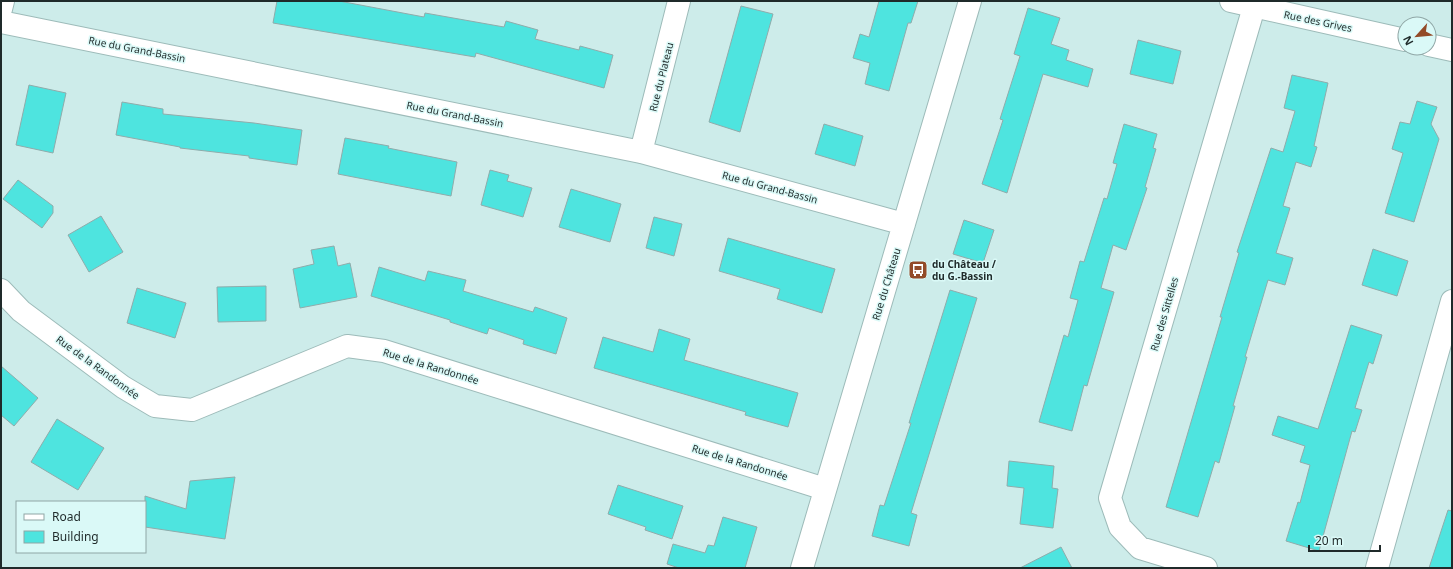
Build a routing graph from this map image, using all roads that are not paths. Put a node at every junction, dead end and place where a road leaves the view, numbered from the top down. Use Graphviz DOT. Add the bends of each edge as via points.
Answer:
graph roads {
  1 [pos="3,1"];
  2 [pos="679,1"];
  3 [pos="970,1"];
  4 [pos="1231,1"];
  5 [pos="1254,7"];
  6 [pos="1,9"];
  7 [pos="1,22"];
  8 [pos="1397,38"];
  9 [pos="1437,47"];
  10 [pos="1452,50"];
  11 [pos="641,152"];
  12 [pos="904,224"];
  13 [pos="1,290"];
  14 [pos="1452,300"];
  15 [pos="825,489"];
  16 [pos="802,568"];
  17 [pos="1206,568"];
  18 [pos="1377,568"];
  1 -- 6 [label="street"];
  2 -- 11 [label="street, Rue du Plateau"];
  3 -- 12 [label="street, Rue du Château"];
  4 -- 5 [label="street, Rue des Grives"];
  5 -- 8 [label="street, Rue des Grives"];
  5 -- 17 [label="street, Rue des Sittelles" via="1110,498 1120,527 1140,548"];
  7 -- 11 [label="street, Rue du Grand-Bassin"];
  9 -- 10 [label="street"];
  11 -- 12 [label="street, Rue du Grand-Bassin"];
  12 -- 15 [label="street, Rue du Château"];
  13 -- 15 [label="street, Rue de la Randonnée" via="34,320 123,387 155,406 192,410 347,346 384,351"];
  14 -- 18 [label="street"];
  15 -- 16 [label="street, Rue du Château"];
}
